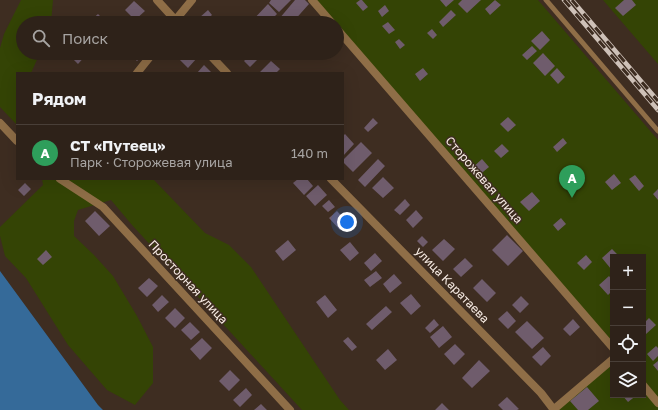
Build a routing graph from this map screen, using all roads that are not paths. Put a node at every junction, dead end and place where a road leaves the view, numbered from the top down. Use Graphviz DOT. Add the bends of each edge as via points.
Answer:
graph roads {
  1 [pos="157,0"];
  2 [pos="192,0"];
  3 [pos="312,0"];
  4 [pos="546,0"];
  5 [pos="170,16"];
  6 [pos="180,16"];
  7 [pos="326,16"];
  8 [pos="344,37"];
  9 [pos="147,60"];
  10 [pos="215,60"];
  11 [pos="138,72"];
  12 [pos="226,72"];
  13 [pos="0,123"];
  14 [pos="658,131"];
  15 [pos="16,140"];
  16 [pos="62,180"];
  17 [pos="332,180"];
  18 [pos="610,345"];
  19 [pos="610,362"];
  20 [pos="646,389"];
  21 [pos="658,404"];
  22 [pos="290,410"];
  23 [pos="553,410"];
  1 -- 5 [label="street"];
  2 -- 6 [label="street"];
  3 -- 7 [label="street"];
  4 -- 14 [label="lane"];
  8 -- 18 [label="street, Сторожевая улица"];
  9 -- 11 [label="street"];
  10 -- 12 [label="street"];
  13 -- 15 [label="street"];
  16 -- 22 [label="street, Просторная улица" via="103,207"];
  17 -- 23 [label="street, улица Каратаева" via="541,393"];
  19 -- 23 [label="street"];
  20 -- 21 [label="street"];
}
